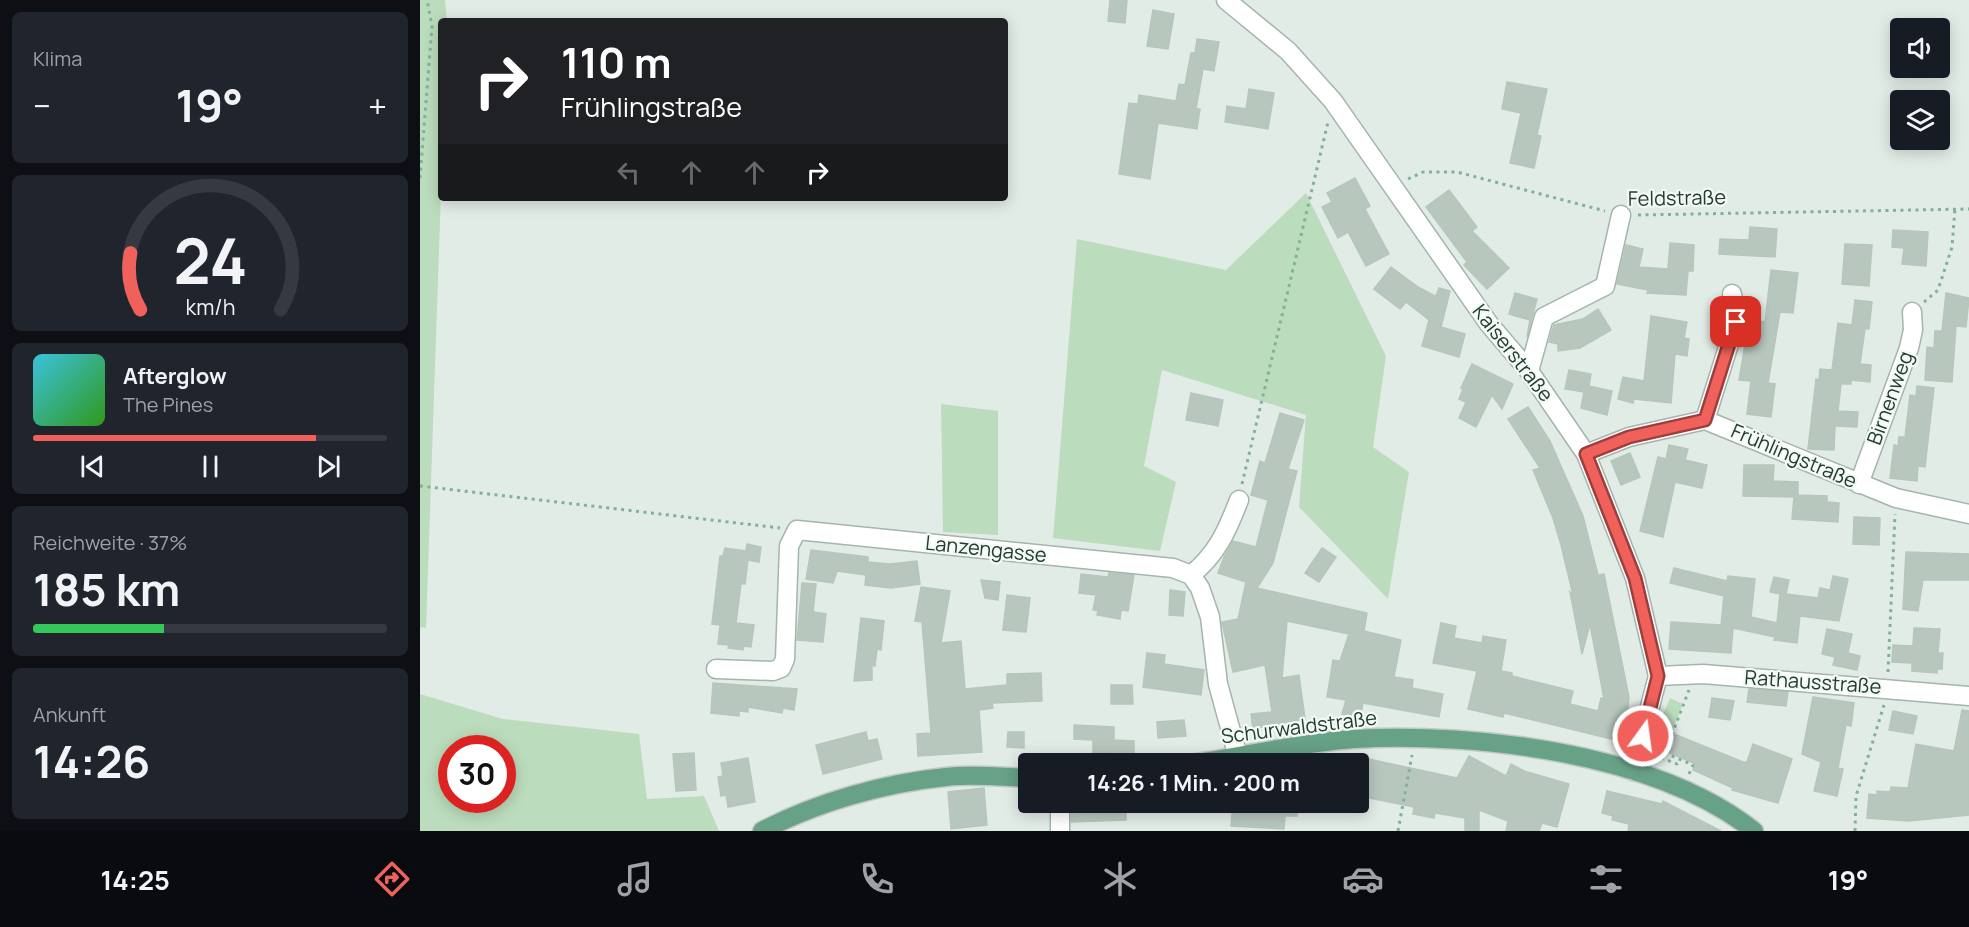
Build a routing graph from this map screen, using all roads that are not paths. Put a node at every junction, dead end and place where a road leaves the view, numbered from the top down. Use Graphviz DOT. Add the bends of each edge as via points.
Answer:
graph roads {
  1 [pos="1226,0"];
  2 [pos="1621,215"];
  3 [pos="1732,294"];
  4 [pos="1912,312"];
  5 [pos="1529,371"];
  6 [pos="1705,420"];
  7 [pos="1586,454"];
  8 [pos="1859,484"];
  9 [pos="1239,500"];
  10 [pos="1969,514"];
  11 [pos="1191,575"];
  12 [pos="716,669"];
  13 [pos="1658,676"];
  14 [pos="1969,696"];
  15 [pos="1237,753"];
  16 [pos="1263,753"];
  17 [pos="1633,771"];
  18 [pos="1018,778"];
  19 [pos="1060,813"];
  20 [pos="762,831"];
  21 [pos="1060,831"];
  22 [pos="1754,831"];
  1 -- 5 [label="street, Kaiserstraße" via="1288,51 1333,101 1485,320"];
  2 -- 5 [label="street" via="1605,286 1544,317"];
  3 -- 6 [label="street" via="1736,322"];
  4 -- 8 [label="street, Birnenweg" via="1909,348"];
  5 -- 7 [label="street, Kaiserstraße"];
  6 -- 7 [label="street, Frühlingstraße" via="1629,437"];
  6 -- 8 [label="street, Frühlingstraße"];
  7 -- 13 [label="street, Kaiserstraße" via="1635,578"];
  8 -- 10 [label="street, Frühlingstraße" via="1896,498"];
  9 -- 11 [label="street" via="1219,547"];
  11 -- 12 [label="street, Lanzengasse" via="1157,566 797,530 789,546 785,659 781,668"];
  11 -- 15 [label="street" via="1210,617 1218,684"];
  13 -- 14 [label="street, Rathausstraße" via="1694,674"];
  13 -- 17 [label="street, Kaiserstraße"];
  16 -- 17 [label="main road, Schurwaldstraße" via="1352,739 1416,738 1496,743"];
  17 -- 22 [label="main road, Schurwaldstraße" via="1712,801"];
  18 -- 20 [label="main road" via="969,776 920,782 851,797"];
  19 -- 21 [label="street"];
}
